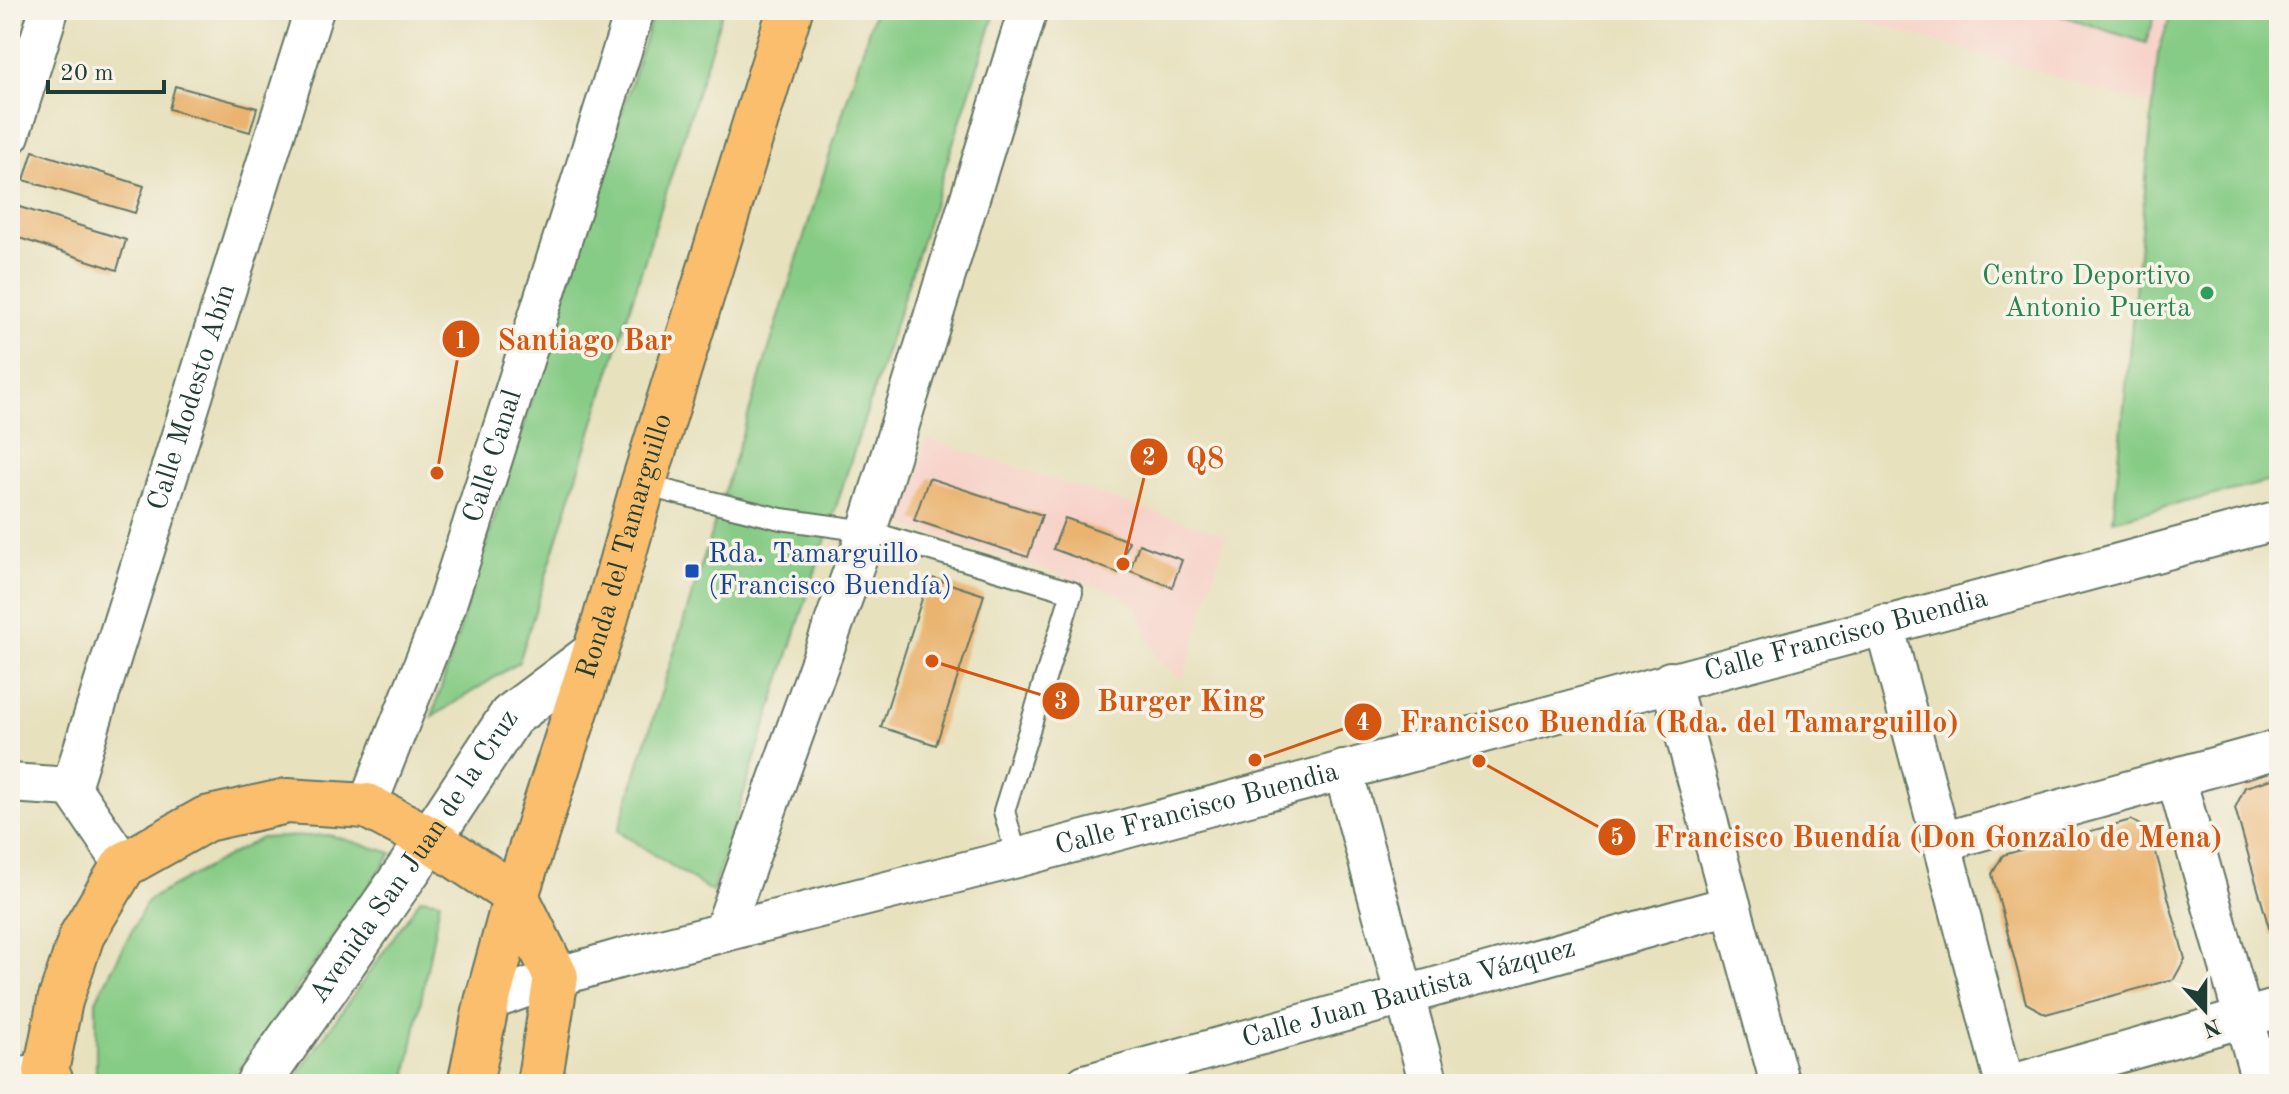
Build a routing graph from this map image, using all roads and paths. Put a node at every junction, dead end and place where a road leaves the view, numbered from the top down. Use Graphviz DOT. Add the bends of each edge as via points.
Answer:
graph roads {
  1 [pos="49,10"];
  2 [pos="314,10"];
  3 [pos="635,10"];
  4 [pos="790,10"];
  5 [pos="1028,10"];
  6 [pos="10,135"];
  7 [pos="643,485"];
  8 [pos="2279,520"];
  9 [pos="867,531"];
  10 [pos="1884,624"];
  11 [pos="595,653"];
  12 [pos="1670,681"];
  13 [pos="2279,749"];
  14 [pos="1343,770"];
  15 [pos="2176,778"];
  16 [pos="10,783"];
  17 [pos="71,787"];
  18 [pos="367,806"];
  19 [pos="430,839"];
  20 [pos="1941,842"];
  21 [pos="1017,858"];
  22 [pos="124,865"];
  23 [pos="516,896"];
  24 [pos="1731,905"];
  25 [pos="723,932"];
  26 [pos="556,977"];
  27 [pos="1406,996"];
  28 [pos="487,1002"];
  29 [pos="2261,1013"];
  30 [pos="1172,1072"];
  31 [pos="36,1078"];
  32 [pos="258,1084"];
  33 [pos="470,1084"];
  34 [pos="539,1084"];
  35 [pos="1085,1084"];
  36 [pos="1429,1084"];
  37 [pos="1780,1084"];
  38 [pos="2005,1084"];
  39 [pos="2012,1084"];
  40 [pos="2262,1084"];
  1 -- 6 [label="street"];
  2 -- 17 [label="street, Calle Modesto Abín"];
  3 -- 18 [label="street, Calle Canal" via="445,610"];
  4 -- 7 [label="main road, Ronda del Tamarguillo"];
  5 -- 9 [label="street"];
  7 -- 9 [label="lane" via="781,519"];
  7 -- 11 [label="main road, Ronda del Tamarguillo"];
  8 -- 10 [label="street, Calle Francisco Buendia"];
  9 -- 21 [label="lane" via="1072,592 1004,811"];
  9 -- 25 [label="street"];
  10 -- 12 [label="street, Calle Francisco Buendia"];
  10 -- 20 [label="street"];
  11 -- 19 [label="street, Avenida San Juan de la Cruz" via="511,716"];
  11 -- 23 [label="main road, Ronda del Tamarguillo"];
  12 -- 14 [label="street, Calle Francisco Buendia"];
  12 -- 24 [label="street"];
  13 -- 15 [label="street"];
  14 -- 21 [label="street, Calle Francisco Buendia"];
  14 -- 27 [label="street"];
  15 -- 20 [label="street"];
  15 -- 29 [label="street"];
  16 -- 17 [label="street"];
  17 -- 22 [label="street"];
  18 -- 19 [label="main road"];
  18 -- 22 [label="main road" via="287,801 206,819"];
  19 -- 23 [label="main road"];
  19 -- 32 [label="street, Avenida San Juan de la Cruz"];
  20 -- 38 [label="street"];
  21 -- 25 [label="street, Calle Francisco Buendia"];
  22 -- 31 [label="main road" via="82,935"];
  23 -- 26 [label="main road"];
  23 -- 28 [label="main road, Ronda del Tamarguillo"];
  24 -- 27 [label="street, Calle Juan Bautista Vázquez"];
  24 -- 37 [label="street"];
  25 -- 26 [label="street, Calle Francisco Buendia"];
  26 -- 28 [label="street, Calle Francisco Buendia"];
  26 -- 34 [label="main road"];
  27 -- 30 [label="street, Calle Juan Bautista Vázquez"];
  27 -- 36 [label="street"];
  28 -- 33 [label="main road, Ronda del Tamarguillo"];
  29 -- 39 [label="street"];
  29 -- 40 [label="street"];
  30 -- 35 [label="street, Calle Juan Bautista Vázquez"];
}
